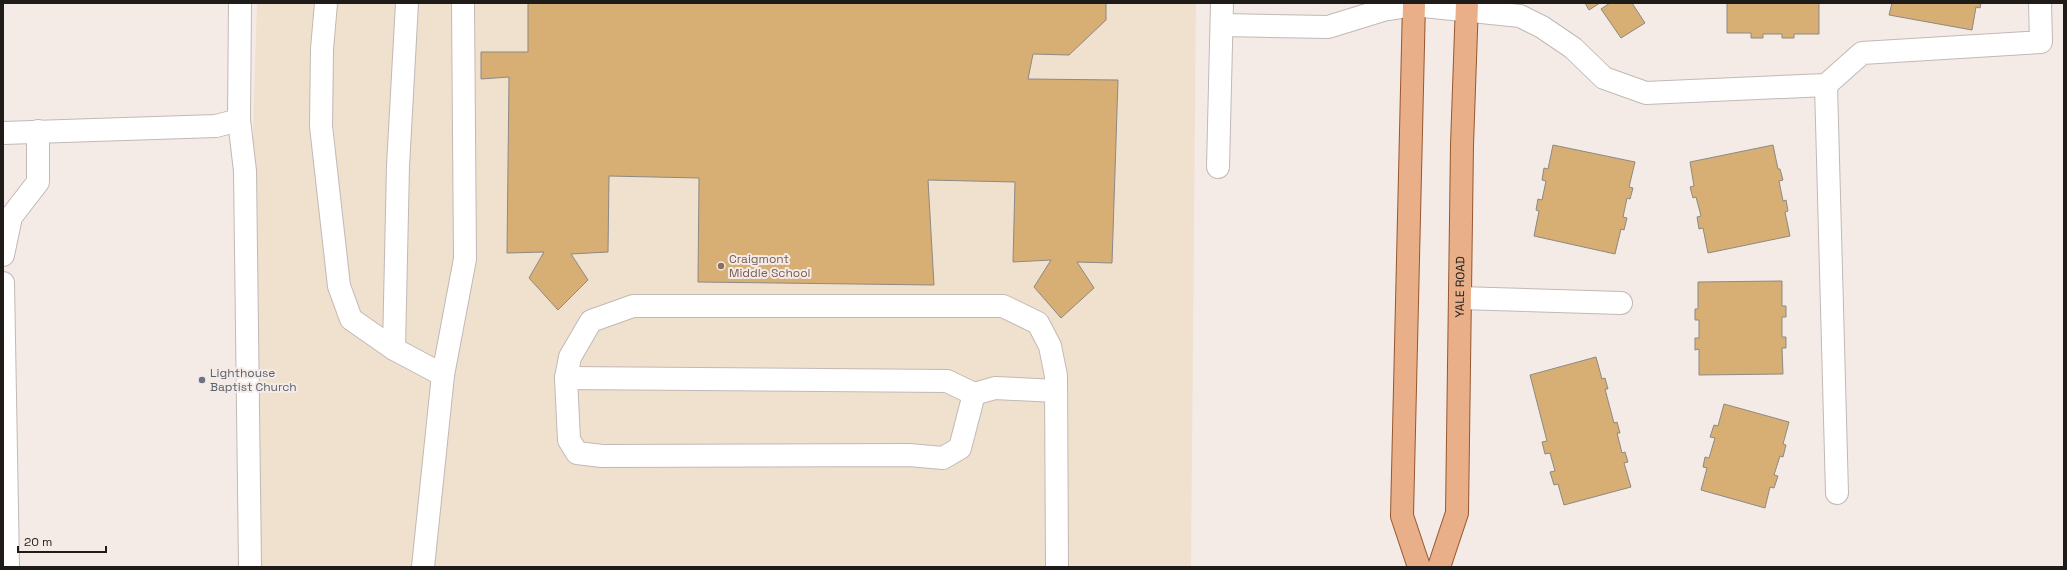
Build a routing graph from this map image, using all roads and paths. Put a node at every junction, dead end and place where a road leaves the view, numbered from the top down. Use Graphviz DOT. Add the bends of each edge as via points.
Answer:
graph roads {
  1 [pos="240,3"];
  2 [pos="326,3"];
  3 [pos="407,3"];
  4 [pos="463,3"];
  5 [pos="1222,3"];
  6 [pos="2040,3"];
  7 [pos="1414,4"];
  8 [pos="1467,7"];
  9 [pos="1222,25"];
  10 [pos="1826,86"];
  11 [pos="238,120"];
  12 [pos="38,131"];
  13 [pos="3,133"];
  14 [pos="1218,167"];
  15 [pos="3,255"];
  16 [pos="3,283"];
  17 [pos="1460,298"];
  18 [pos="1621,303"];
  19 [pos="394,349"];
  20 [pos="443,375"];
  21 [pos="566,378"];
  22 [pos="1056,391"];
  23 [pos="974,394"];
  24 [pos="1837,493"];
  25 [pos="8,567"];
  26 [pos="250,567"];
  27 [pos="423,567"];
  28 [pos="1057,567"];
  29 [pos="1419,567"];
  30 [pos="1439,567"];
  1 -- 11 [label="lane"];
  2 -- 19 [label="lane" via="322,49 321,126 339,286 351,319"];
  3 -- 19 [label="lane" via="398,166"];
  4 -- 20 [label="lane" via="465,259"];
  5 -- 9 [label="lane"];
  6 -- 10 [label="lane" via="2041,42 1862,53"];
  7 -- 8 [label="lane"];
  7 -- 9 [label="lane" via="1328,27"];
  7 -- 29 [label="main road" via="1402,516"];
  8 -- 10 [label="lane" via="1520,16 1573,48 1604,78 1646,93"];
  8 -- 17 [label="main road, YALE ROAD"];
  9 -- 14 [label="lane"];
  10 -- 24 [label="lane"];
  11 -- 12 [label="lane" via="216,126"];
  11 -- 26 [label="lane" via="245,171"];
  12 -- 13 [label="lane"];
  12 -- 15 [label="lane" via="38,182 12,217"];
  16 -- 25 [label="lane"];
  17 -- 18 [label="lane"];
  17 -- 30 [label="main road, YALE ROAD" via="1457,513"];
  19 -- 20 [label="lane"];
  20 -- 27 [label="lane"];
  21 -- 22 [label="lane" via="570,357 591,321 633,306 1003,306 1038,323 1050,346"];
  21 -- 23 [label="lane" via="947,381"];
  21 -- 23 [label="lane" via="569,440 577,453 602,456 909,454 943,458 960,448"];
  22 -- 23 [label="lane" via="995,388"];
  22 -- 28 [label="lane"];
}
